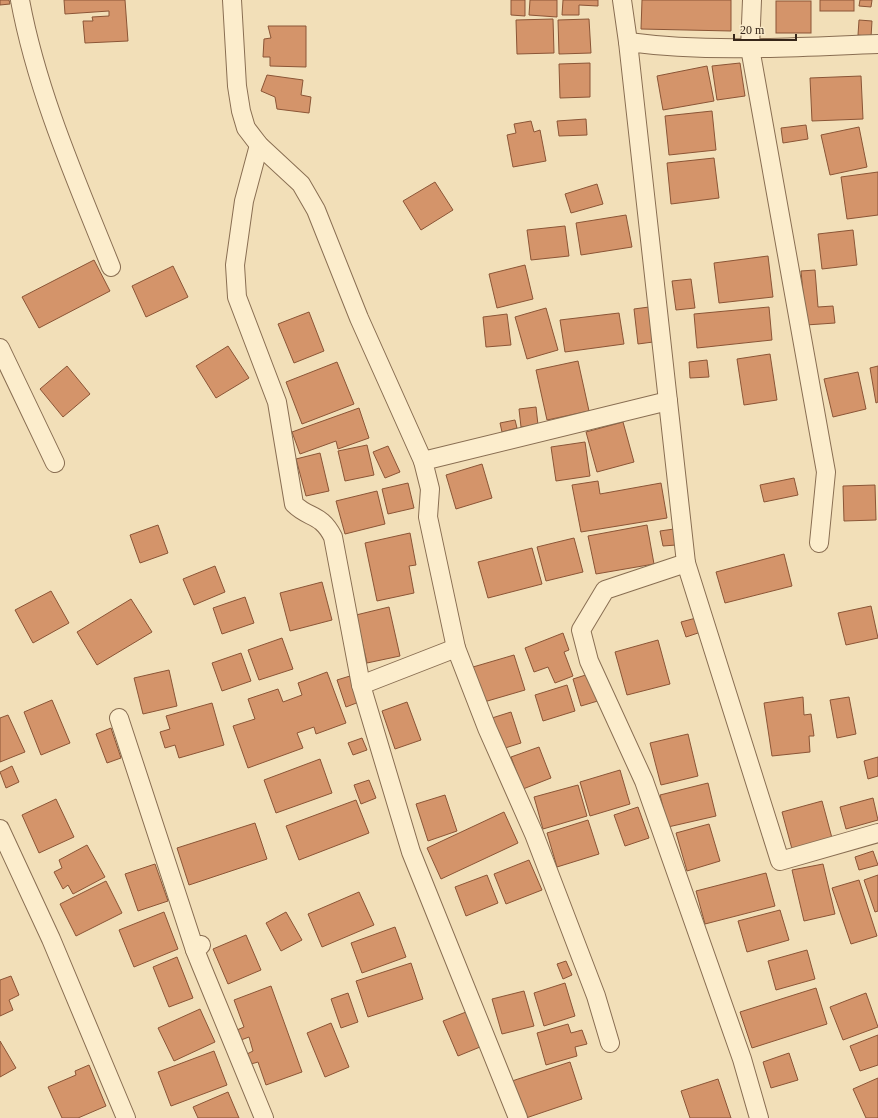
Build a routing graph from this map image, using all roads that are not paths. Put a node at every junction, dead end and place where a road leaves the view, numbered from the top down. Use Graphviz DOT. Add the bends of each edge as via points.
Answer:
graph roads {
  1 [pos="20,0"];
  2 [pos="232,0"];
  3 [pos="622,0"];
  4 [pos="752,0"];
  5 [pos="628,42"];
  6 [pos="878,44"];
  7 [pos="750,48"];
  8 [pos="259,145"];
  9 [pos="111,267"];
  10 [pos="0,348"];
  11 [pos="668,400"];
  12 [pos="423,461"];
  13 [pos="55,463"];
  14 [pos="819,543"];
  15 [pos="686,563"];
  16 [pos="456,648"];
  17 [pos="362,685"];
  18 [pos="119,718"];
  19 [pos="0,829"];
  20 [pos="878,833"];
  21 [pos="610,1043"];
  22 [pos="126,1118"];
  23 [pos="264,1118"];
  24 [pos="518,1118"];
  25 [pos="759,1118"];
  1 -- 9 [label="street" via="28,41 49,104"];
  2 -- 8 [label="street" via="241,111 246,128"];
  3 -- 5 [label="street"];
  4 -- 7 [label="street"];
  5 -- 7 [label="street" via="669,47"];
  5 -- 11 [label="street"];
  6 -- 7 [label="street"];
  7 -- 14 [label="street" via="826,472"];
  8 -- 12 [label="street" via="302,184 316,210 359,318"];
  8 -- 17 [label="street" via="244,201 235,266 238,297 277,402 294,504 328,526 333,537"];
  10 -- 13 [label="street"];
  11 -- 12 [label="street"];
  11 -- 15 [label="street"];
  12 -- 16 [label="street" via="430,489 428,517"];
  15 -- 20 [label="street" via="780,861"];
  15 -- 25 [label="street" via="605,590 580,630 589,661 644,780 658,817 742,1059"];
  16 -- 17 [label="street"];
  16 -- 21 [label="street" via="487,728 534,834 596,996"];
  17 -- 24 [label="street" via="411,852"];
  18 -- 23 [label="street" via="198,948"];
  19 -- 22 [label="street" via="51,939"];
}
